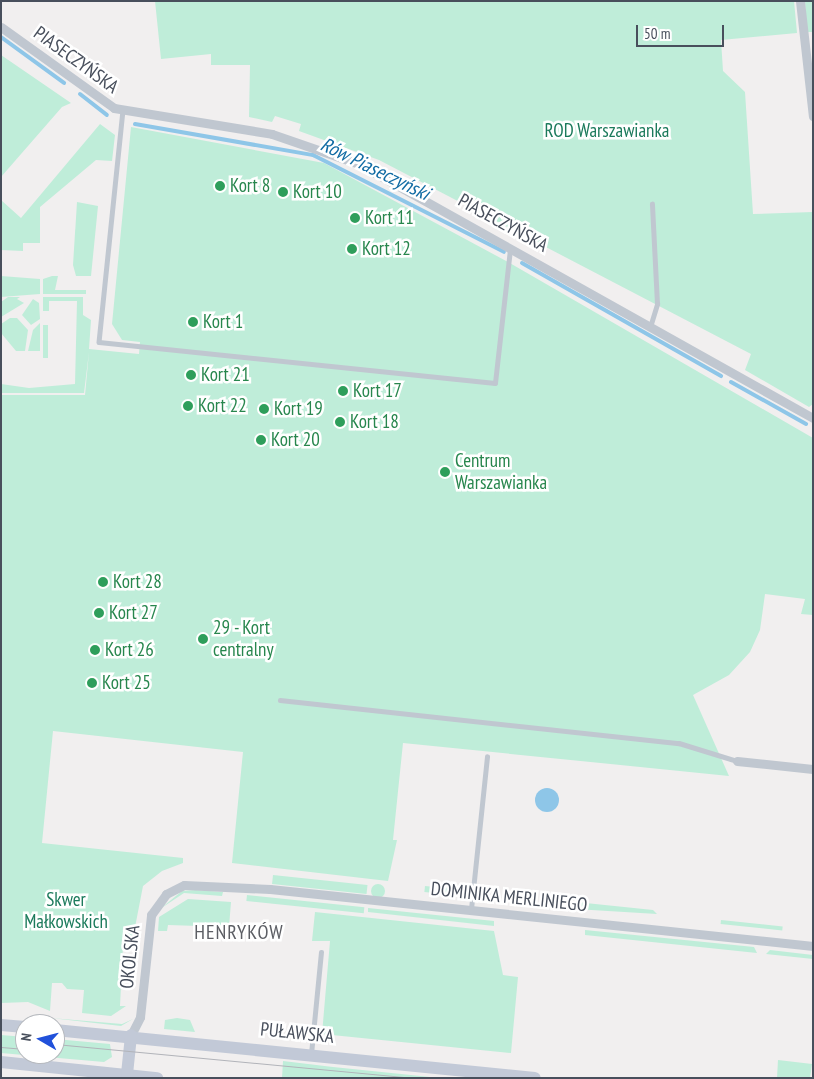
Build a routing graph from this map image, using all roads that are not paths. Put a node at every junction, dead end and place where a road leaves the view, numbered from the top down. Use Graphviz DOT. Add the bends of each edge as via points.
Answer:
graph roads {
  1 [pos="800,1"];
  2 [pos="1,27"];
  3 [pos="123,110"];
  4 [pos="813,116"];
  5 [pos="652,204"];
  6 [pos="510,245"];
  7 [pos="651,324"];
  8 [pos="813,418"];
  9 [pos="280,700"];
  10 [pos="487,757"];
  11 [pos="736,761"];
  12 [pos="813,769"];
  13 [pos="202,885"];
  14 [pos="472,910"];
  15 [pos="813,946"];
  16 [pos="321,952"];
  17 [pos="1,1026"];
  18 [pos="15,1027"];
  19 [pos="65,1031"];
  20 [pos="132,1035"];
  21 [pos="311,1054"];
  22 [pos="1,1062"];
  23 [pos="126,1074"];
  24 [pos="157,1078"];
  25 [pos="535,1078"];
  1 -- 4 [label="street"];
  2 -- 3 [label="street, PIASECZYŃSKA"];
  3 -- 6 [label="street, PIASECZYŃSKA" via="252,129 316,146 359,164"];
  3 -- 6 [label="lane" via="99,342 496,383"];
  5 -- 7 [label="lane" via="657,304"];
  6 -- 7 [label="street, PIASECZYŃSKA"];
  7 -- 8 [label="street, PIASECZYŃSKA"];
  9 -- 11 [label="lane" via="678,743"];
  10 -- 14 [label="lane"];
  11 -- 12 [label="street"];
  13 -- 14 [label="street, DOMINIKA MERLINIEGO"];
  13 -- 20 [label="street, OKOLSKA" via="172,890 150,915 140,1017"];
  14 -- 15 [label="street, DOMINIKA MERLINIEGO"];
  16 -- 21 [label="lane"];
  17 -- 18 [label="main road"];
  19 -- 20 [label="main road, PUŁAWSKA"];
  20 -- 21 [label="main road, PUŁAWSKA"];
  20 -- 23 [label="main road"];
  21 -- 25 [label="main road, PUŁAWSKA"];
  22 -- 23 [label="main road"];
  23 -- 24 [label="main road"];
}
